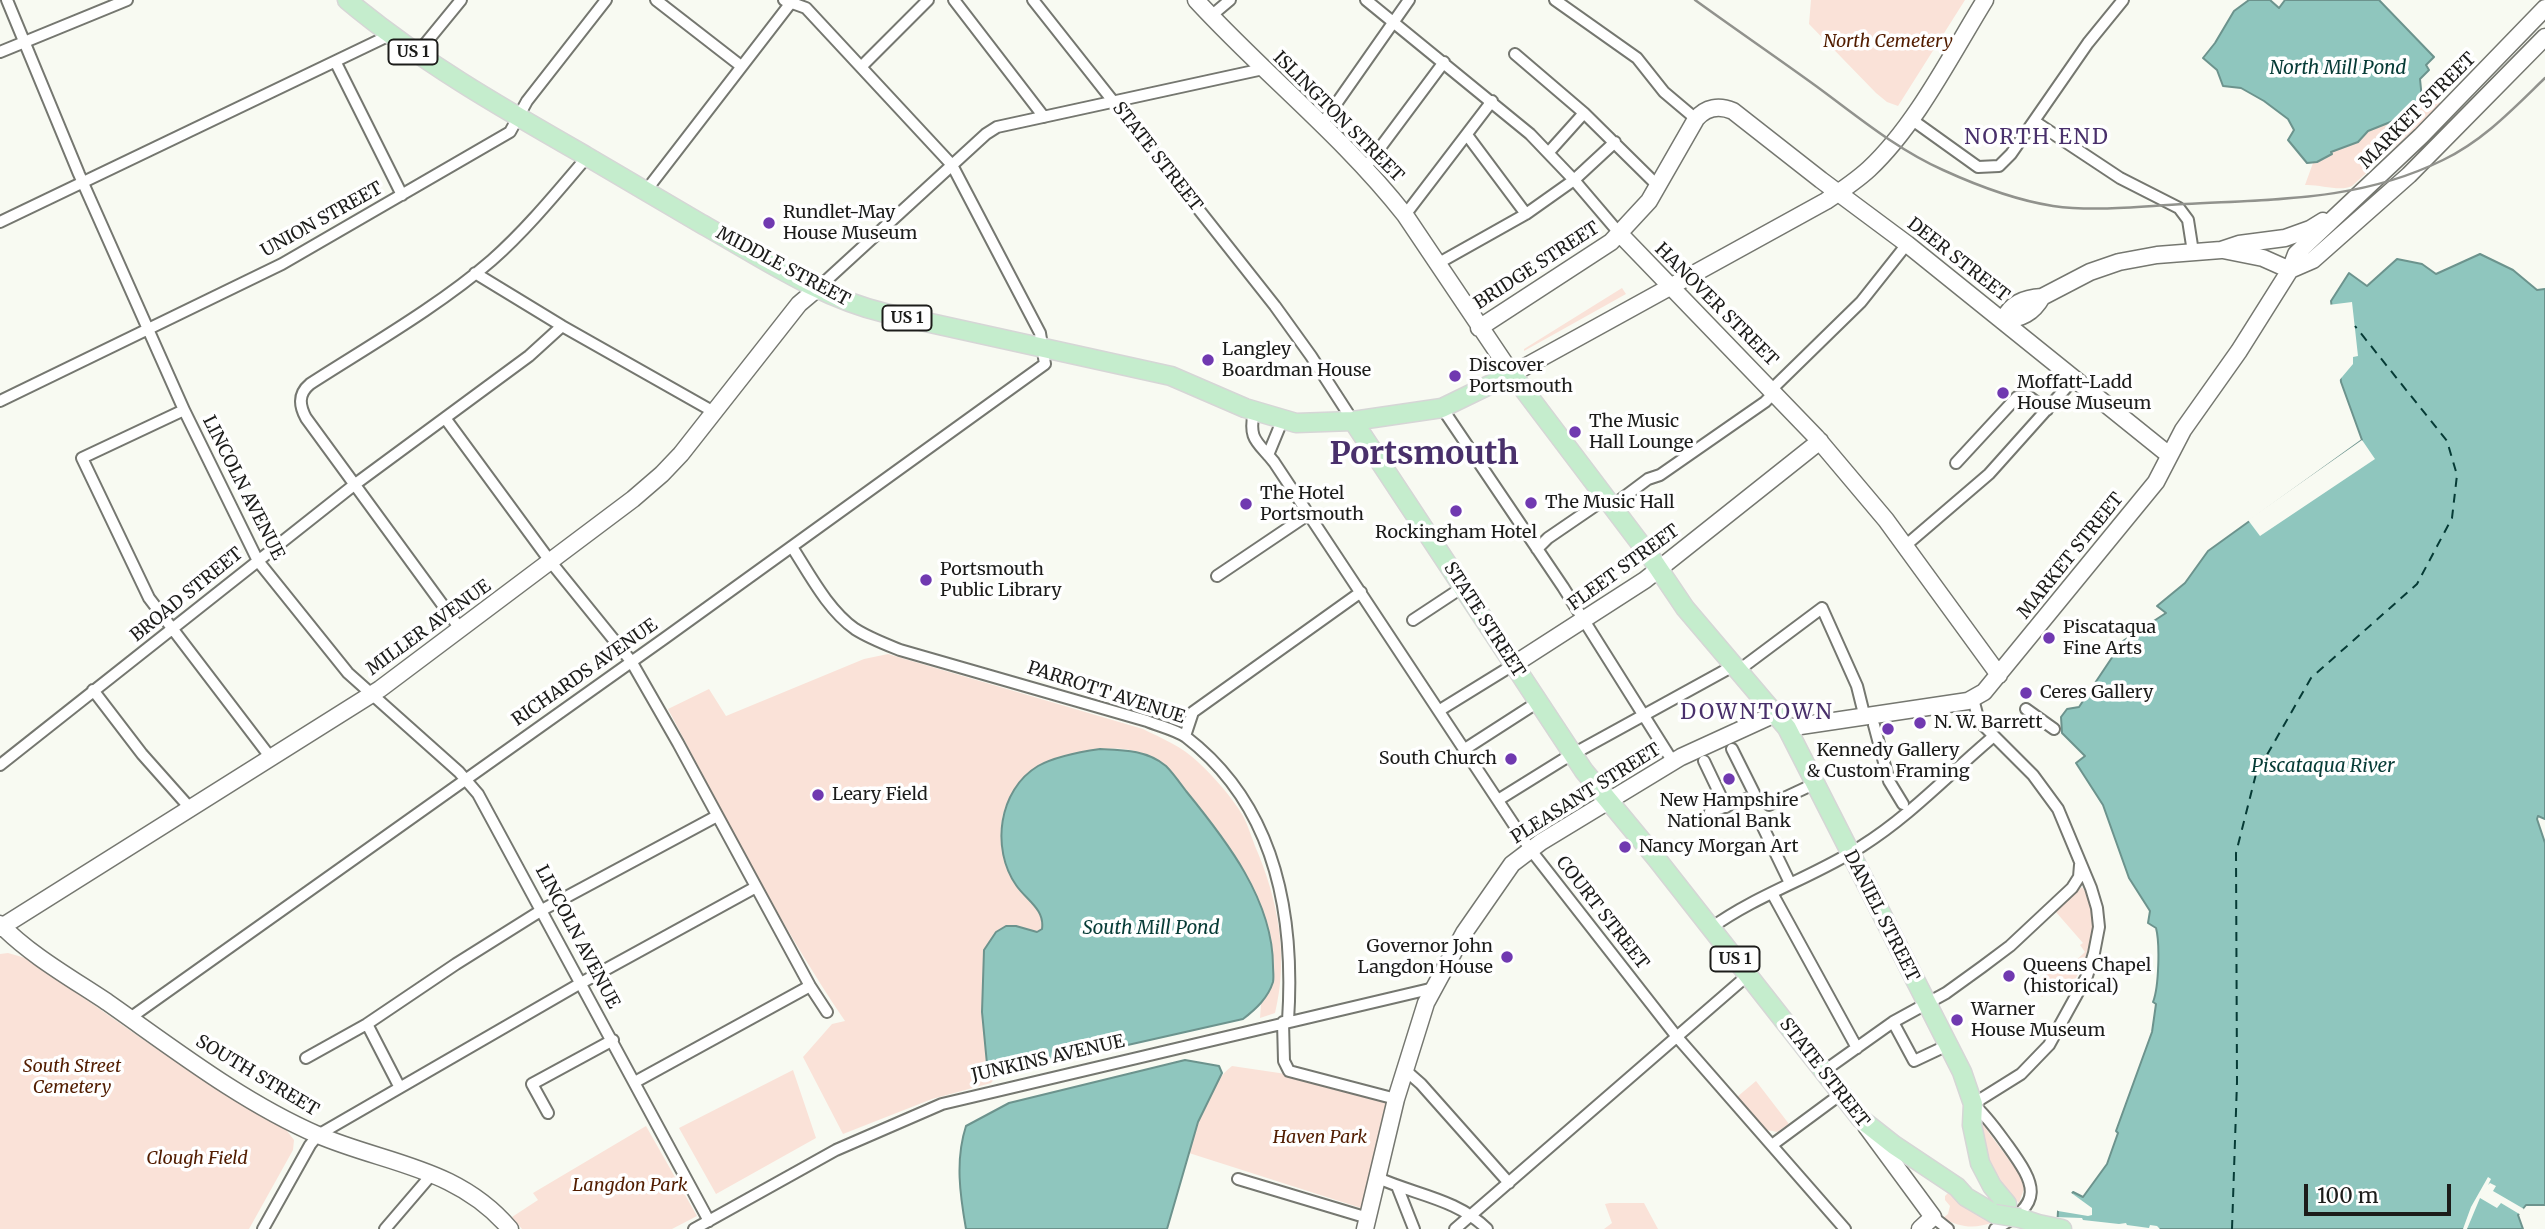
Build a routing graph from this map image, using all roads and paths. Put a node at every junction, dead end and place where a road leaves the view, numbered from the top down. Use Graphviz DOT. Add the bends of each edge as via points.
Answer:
graph roads {
  1 [pos="7,0"];
  2 [pos="127,0"];
  3 [pos="347,0"];
  4 [pos="461,0"];
  5 [pos="606,0"];
  6 [pos="656,0"];
  7 [pos="928,0"];
  8 [pos="954,0"];
  9 [pos="1033,0"];
  10 [pos="1196,0"];
  11 [pos="1230,0"];
  12 [pos="1366,0"];
  13 [pos="1409,0"];
  14 [pos="1555,0"];
  15 [pos="1985,0"];
  16 [pos="789,1"];
  17 [pos="2120,4"];
  18 [pos="2545,8"];
  19 [pos="1211,16"];
  20 [pos="1393,23"];
  21 [pos="390,35"];
  22 [pos="2545,37"];
  23 [pos="24,43"];
  24 [pos="0,52"];
  25 [pos="1515,54"];
  26 [pos="416,55"];
  27 [pos="336,62"];
  28 [pos="1444,62"];
  29 [pos="741,66"];
  30 [pos="861,67"];
  31 [pos="1264,69"];
  32 [pos="1114,102"];
  33 [pos="1492,102"];
  34 [pos="1584,113"];
  35 [pos="1044,117"];
  36 [pos="517,118"];
  37 [pos="1696,119"];
  38 [pos="1911,119"];
  39 [pos="2034,121"];
  40 [pos="1322,124"];
  41 [pos="1467,135"];
  42 [pos="1615,142"];
  43 [pos="1549,152"];
  44 [pos="587,157"];
  45 [pos="952,165"];
  46 [pos="1365,168"];
  47 [pos="1574,180"];
  48 [pos="83,183"];
  49 [pos="1659,187"];
  50 [pos="645,192"];
  51 [pos="1838,193"];
  52 [pos="402,195"];
  53 [pos="2338,213"];
  54 [pos="1526,214"];
  55 [pos="1405,215"];
  56 [pos="0,222"];
  57 [pos="1620,234"];
  58 [pos="1907,244"];
  59 [pos="2221,250"];
  60 [pos="2193,252"];
  61 [pos="1437,264"];
  62 [pos="2290,270"];
  63 [pos="475,273"];
  64 [pos="1670,287"];
  65 [pos="818,288"];
  66 [pos="2003,320"];
  67 [pos="562,326"];
  68 [pos="1479,328"];
  69 [pos="149,330"];
  70 [pos="1042,347"];
  71 [pos="1512,374"];
  72 [pos="2074,379"];
  73 [pos="1773,390"];
  74 [pos="0,401"];
  75 [pos="1443,408"];
  76 [pos="184,410"];
  77 [pos="2047,410"];
  78 [pos="1254,411"];
  79 [pos="714,412"];
  80 [pos="445,418"];
  81 [pos="1381,418"];
  82 [pos="1282,421"];
  83 [pos="1353,421"];
  84 [pos="1820,441"];
  85 [pos="1375,454"];
  86 [pos="1268,455"];
  87 [pos="2169,455"];
  88 [pos="1956,463"];
  89 [pos="354,485"];
  90 [pos="1612,499"];
  91 [pos="1309,514"];
  92 [pos="1905,545"];
  93 [pos="792,547"];
  94 [pos="1537,549"];
  95 [pos="258,561"];
  96 [pos="550,561"];
  97 [pos="1658,569"];
  98 [pos="1217,576"];
  99 [pos="1463,587"];
  100 [pos="1361,592"];
  101 [pos="1413,620"];
  102 [pos="1584,620"];
  103 [pos="461,630"];
  104 [pos="172,631"];
  105 [pos="631,661"];
  106 [pos="1513,665"];
  107 [pos="1737,667"];
  108 [pos="1999,675"];
  109 [pos="93,690"];
  110 [pos="372,694"];
  111 [pos="1973,699"];
  112 [pos="1538,702"];
  113 [pos="2026,709"];
  114 [pos="1440,710"];
  115 [pos="1644,716"];
  116 [pos="1781,721"];
  117 [pos="1869,721"];
  118 [pos="2054,729"];
  119 [pos="1185,736"];
  120 [pos="1994,736"];
  121 [pos="1465,748"];
  122 [pos="1731,750"];
  123 [pos="1573,754"];
  124 [pos="271,758"];
  125 [pos="1704,761"];
  126 [pos="1673,762"];
  127 [pos="0,765"];
  128 [pos="466,778"];
  129 [pos="1814,784"];
  130 [pos="1498,800"];
  131 [pos="1609,800"];
  132 [pos="1903,804"];
  133 [pos="1769,805"];
  134 [pos="1726,807"];
  135 [pos="190,808"];
  136 [pos="1710,812"];
  137 [pos="717,816"];
  138 [pos="1761,823"];
  139 [pos="1530,849"];
  140 [pos="1849,854"];
  141 [pos="2078,855"];
  142 [pos="1790,883"];
  143 [pos="756,887"];
  144 [pos="1772,893"];
  145 [pos="542,910"];
  146 [pos="1,926"];
  147 [pos="1711,928"];
  148 [pos="1748,975"];
  149 [pos="581,983"];
  150 [pos="810,986"];
  151 [pos="1434,988"];
  152 [pos="1927,1004"];
  153 [pos="827,1012"];
  154 [pos="130,1018"];
  155 [pos="1285,1022"];
  156 [pos="1893,1022"];
  157 [pos="367,1024"];
  158 [pos="1677,1037"];
  159 [pos="613,1040"];
  160 [pos="1948,1045"];
  161 [pos="1857,1048"];
  162 [pos="306,1058"];
  163 [pos="1404,1069"];
  164 [pos="1824,1071"];
  165 [pos="635,1082"];
  166 [pos="399,1086"];
  167 [pos="1842,1094"];
  168 [pos="1396,1099"];
  169 [pos="1973,1104"];
  170 [pos="548,1113"];
  171 [pos="1861,1119"];
  172 [pos="318,1135"];
  173 [pos="1772,1145"];
  174 [pos="1980,1163"];
  175 [pos="433,1173"];
  176 [pos="1238,1178"];
  177 [pos="1378,1178"];
  178 [pos="1509,1183"];
  179 [pos="1397,1186"];
  180 [pos="1957,1187"];
  181 [pos="2023,1212"];
  182 [pos="1473,1215"];
  183 [pos="1999,1215"];
  184 [pos="1933,1217"];
  185 [pos="709,1221"];
  186 [pos="1366,1224"];
  187 [pos="263,1229"];
  188 [pos="385,1229"];
  189 [pos="510,1229"];
  190 [pos="694,1229"];
  191 [pos="1414,1229"];
  192 [pos="1455,1229"];
  193 [pos="1487,1229"];
  194 [pos="1846,1229"];
  195 [pos="1920,1229"];
  196 [pos="1948,1229"];
  197 [pos="2062,1229"];
  1 -- 23 [label="street, LINCOLN AVENUE"];
  2 -- 23 [label="street"];
  3 -- 21 [label="main road, MIDDLE STREET / US 1"];
  4 -- 26 [label="street"];
  5 -- 36 [label="street, UNION STREET"];
  6 -- 29 [label="street"];
  7 -- 30 [label="street"];
  8 -- 35 [label="street"];
  9 -- 32 [label="street, STATE STREET"];
  10 -- 19 [label="street, ISLINGTON STREET"];
  11 -- 19 [label="street"];
  12 -- 20 [label="street, HANOVER STREET"];
  13 -- 20 [label="street"];
  14 -- 37 [label="street" via="1637,58 1664,92"];
  15 -- 38 [label="street"];
  16 -- 29 [label="street"];
  16 -- 30 [label="street" via="806,8"];
  17 -- 39 [label="street"];
  18 -- 53 [label="street, MARKET STREET" via="2421,136"];
  19 -- 31 [label="street, ISLINGTON STREET"];
  20 -- 28 [label="street, HANOVER STREET"];
  20 -- 40 [label="street"];
  21 -- 26 [label="main road, MIDDLE STREET / US 1"];
  21 -- 27 [label="street"];
  22 -- 62 [label="street, MARKET STREET" via="2409,175 2313,260"];
  23 -- 24 [label="street"];
  23 -- 48 [label="street, LINCOLN AVENUE"];
  25 -- 34 [label="street"];
  26 -- 36 [label="main road, MIDDLE STREET / US 1"];
  27 -- 48 [label="street"];
  27 -- 52 [label="street"];
  28 -- 33 [label="street, HANOVER STREET"];
  28 -- 46 [label="street"];
  29 -- 50 [label="street"];
  30 -- 45 [label="street"];
  31 -- 32 [label="street"];
  31 -- 40 [label="street, ISLINGTON STREET"];
  32 -- 35 [label="street"];
  32 -- 83 [label="street, STATE STREET" via="1275,306"];
  33 -- 41 [label="street"];
  33 -- 43 [label="street, HANOVER STREET"];
  34 -- 42 [label="street"];
  34 -- 43 [label="street"];
  35 -- 45 [label="street" via="997,127"];
  36 -- 44 [label="main road, MIDDLE STREET / US 1"];
  36 -- 52 [label="street, UNION STREET" via="510,132"];
  37 -- 49 [label="street, BRIDGE STREET"];
  37 -- 51 [label="street, DEER STREET" via="1716,107 1733,111"];
  38 -- 39 [label="street" via="1986,169 2005,162"];
  38 -- 51 [label="street" via="1882,156"];
  39 -- 60 [label="street" via="2120,178 2179,208 2188,220"];
  40 -- 46 [label="street, ISLINGTON STREET"];
  41 -- 54 [label="street"];
  41 -- 55 [label="street"];
  42 -- 47 [label="street"];
  42 -- 49 [label="street"];
  43 -- 47 [label="street, HANOVER STREET"];
  44 -- 50 [label="main road, MIDDLE STREET / US 1"];
  44 -- 63 [label="street" via="506,247"];
  45 -- 65 [label="street"];
  45 -- 70 [label="street" via="1040,333"];
  46 -- 55 [label="street, ISLINGTON STREET"];
  47 -- 54 [label="street"];
  47 -- 57 [label="street, HANOVER STREET"];
  48 -- 56 [label="street"];
  48 -- 69 [label="street, LINCOLN AVENUE"];
  49 -- 57 [label="street, BRIDGE STREET"];
  50 -- 65 [label="main road, MIDDLE STREET / US 1"];
  51 -- 58 [label="street, DEER STREET"];
  51 -- 64 [label="street"];
  52 -- 69 [label="street, UNION STREET" via="282,264"];
  53 -- 59 [label="street" via="2292,236"];
  53 -- 62 [label="street, MARKET STREET" via="2296,254"];
  54 -- 61 [label="street"];
  55 -- 61 [label="street, ISLINGTON STREET"];
  57 -- 64 [label="street, HANOVER STREET"];
  57 -- 68 [label="street, BRIDGE STREET"];
  58 -- 66 [label="street, DEER STREET"];
  58 -- 73 [label="street" via="1861,302"];
  59 -- 60 [label="street"];
  59 -- 62 [label="street" via="2263,258"];
  60 -- 66 [label="street" via="2108,265 2042,297 2036,308 2018,319"];
  61 -- 68 [label="street, ISLINGTON STREET"];
  62 -- 87 [label="street, MARKET STREET"];
  63 -- 67 [label="street"];
  63 -- 89 [label="street" via="304,389 300,401 306,418"];
  64 -- 71 [label="street"];
  64 -- 73 [label="street, HANOVER STREET"];
  65 -- 70 [label="main road, MIDDLE STREET / US 1" via="875,311"];
  65 -- 79 [label="street, MILLER AVENUE" via="799,304"];
  66 -- 72 [label="street, DEER STREET"];
  67 -- 79 [label="street"];
  67 -- 80 [label="street, BROAD STREET"];
  68 -- 71 [label="street, ISLINGTON STREET"];
  69 -- 74 [label="street, UNION STREET"];
  69 -- 76 [label="street, LINCOLN AVENUE"];
  70 -- 78 [label="main road, MIDDLE STREET / US 1" via="1171,376"];
  70 -- 93 [label="street, RICHARDS AVENUE" via="1042,367"];
  71 -- 75 [label="main road, MIDDLE STREET / US 1"];
  71 -- 90 [label="main road, DANIEL STREET"];
  72 -- 77 [label="street"];
  72 -- 87 [label="street, DEER STREET"];
  73 -- 84 [label="street, HANOVER STREET"];
  73 -- 90 [label="street" via="1765,402 1660,475"];
  75 -- 81 [label="main road, MIDDLE STREET / US 1"];
  75 -- 94 [label="street"];
  76 -- 95 [label="street, LINCOLN AVENUE"];
  76 -- 104 [label="street" via="82,458 149,598"];
  77 -- 88 [label="street" via="2028,396 2017,397"];
  77 -- 92 [label="street" via="1989,474"];
  78 -- 82 [label="main road, MIDDLE STREET / US 1"];
  78 -- 86 [label="street, COURT STREET" via="1253,438"];
  79 -- 96 [label="street, MILLER AVENUE" via="662,474"];
  80 -- 89 [label="street, BROAD STREET"];
  80 -- 96 [label="street"];
  81 -- 83 [label="main road, MIDDLE STREET / US 1"];
  81 -- 85 [label="main road" via="1370,427"];
  82 -- 83 [label="main road, MIDDLE STREET / US 1"];
  82 -- 86 [label="street"];
  83 -- 85 [label="main road, STATE STREET / US 1"];
  84 -- 92 [label="street, HANOVER STREET"];
  84 -- 97 [label="street, FLEET STREET"];
  85 -- 99 [label="main road, STATE STREET / US 1"];
  86 -- 91 [label="street, COURT STREET"];
  87 -- 108 [label="street, MARKET STREET" via="2156,482"];
  89 -- 95 [label="street, BROAD STREET"];
  89 -- 103 [label="street"];
  90 -- 94 [label="street" via="1548,537"];
  90 -- 97 [label="main road, DANIEL STREET"];
  91 -- 98 [label="street"];
  91 -- 100 [label="street, COURT STREET"];
  92 -- 108 [label="street, HANOVER STREET"];
  93 -- 105 [label="street, RICHARDS AVENUE"];
  93 -- 119 [label="street, PARROTT AVENUE" via="833,608 856,630 874,639"];
  94 -- 102 [label="street"];
  95 -- 104 [label="street, BROAD STREET"];
  95 -- 110 [label="street, LINCOLN AVENUE" via="335,657"];
  96 -- 103 [label="street, MILLER AVENUE"];
  96 -- 105 [label="street"];
  97 -- 102 [label="street, FLEET STREET"];
  97 -- 107 [label="main road, DANIEL STREET"];
  99 -- 101 [label="street"];
  99 -- 106 [label="main road, STATE STREET / US 1"];
  100 -- 114 [label="street, COURT STREET"];
  100 -- 119 [label="street" via="1193,712"];
  102 -- 106 [label="street, FLEET STREET"];
  102 -- 115 [label="street"];
  103 -- 110 [label="street, MILLER AVENUE"];
  104 -- 109 [label="street, BROAD STREET"];
  104 -- 124 [label="street"];
  105 -- 128 [label="street, RICHARDS AVENUE"];
  105 -- 137 [label="street"];
  106 -- 112 [label="main road, STATE STREET / US 1"];
  106 -- 114 [label="street, FLEET STREET"];
  107 -- 115 [label="street"];
  107 -- 116 [label="main road, DANIEL STREET"];
  107 -- 117 [label="street" via="1822,608"];
  108 -- 111 [label="street, MARKET STREET"];
  109 -- 127 [label="street, BROAD STREET"];
  109 -- 135 [label="street"];
  110 -- 124 [label="street, MILLER AVENUE"];
  110 -- 128 [label="street, LINCOLN AVENUE"];
  111 -- 117 [label="street"];
  111 -- 120 [label="street" via="1979,721"];
  112 -- 121 [label="street"];
  112 -- 123 [label="main road, STATE STREET / US 1"];
  113 -- 118 [label="street"];
  114 -- 121 [label="street, COURT STREET"];
  115 -- 123 [label="street"];
  115 -- 126 [label="street"];
  116 -- 117 [label="street"];
  116 -- 126 [label="street, PLEASANT STREET"];
  116 -- 129 [label="main road, DANIEL STREET"];
  117 -- 132 [label="street" via="1889,781"];
  119 -- 155 [label="street, PARROTT AVENUE" via="1235,790 1274,864 1288,935"];
  120 -- 140 [label="street"];
  120 -- 141 [label="street" via="2058,809"];
  121 -- 130 [label="street, COURT STREET"];
  122 -- 134 [label="street" via="1751,796"];
  123 -- 130 [label="street"];
  123 -- 131 [label="main road, STATE STREET / US 1"];
  124 -- 135 [label="street, MILLER AVENUE"];
  125 -- 134 [label="street"];
  126 -- 131 [label="street, PLEASANT STREET"];
  128 -- 145 [label="street, LINCOLN AVENUE" via="484,802"];
  128 -- 154 [label="street, RICHARDS AVENUE"];
  129 -- 133 [label="street"];
  129 -- 140 [label="main road, DANIEL STREET"];
  130 -- 139 [label="street, COURT STREET"];
  131 -- 139 [label="street, PLEASANT STREET"];
  131 -- 147 [label="main road, STATE STREET / US 1"];
  134 -- 136 [label="street"];
  135 -- 146 [label="street, MILLER AVENUE"];
  137 -- 143 [label="street"];
  137 -- 145 [label="street"];
  138 -- 142 [label="street"];
  139 -- 151 [label="street, PLEASANT STREET" via="1512,864 1475,915"];
  139 -- 158 [label="street, COURT STREET"];
  140 -- 142 [label="street"];
  140 -- 152 [label="main road, DANIEL STREET"];
  141 -- 152 [label="street" via="2080,873 2072,888 2010,946"];
  141 -- 169 [label="street" via="2098,918 2097,945 2087,976 2043,1053 2021,1074"];
  142 -- 144 [label="street"];
  143 -- 149 [label="street"];
  143 -- 150 [label="street"];
  144 -- 147 [label="street"];
  144 -- 161 [label="street"];
  145 -- 149 [label="street, LINCOLN AVENUE"];
  145 -- 157 [label="street"];
  146 -- 154 [label="street, SOUTH STREET"];
  147 -- 148 [label="main road, STATE STREET / US 1"];
  148 -- 158 [label="street"];
  148 -- 164 [label="main road, STATE STREET / US 1"];
  149 -- 159 [label="street, LINCOLN AVENUE"];
  149 -- 166 [label="street"];
  150 -- 153 [label="street"];
  150 -- 165 [label="street"];
  151 -- 155 [label="street, JUNKINS AVENUE"];
  151 -- 163 [label="street, PLEASANT STREET"];
  152 -- 156 [label="street"];
  152 -- 160 [label="main road, DANIEL STREET"];
  154 -- 172 [label="street, SOUTH STREET" via="260,1104"];
  155 -- 168 [label="street, PARROTT AVENUE" via="1284,1061 1289,1071"];
  155 -- 185 [label="street, JUNKINS AVENUE" via="942,1104 836,1150"];
  156 -- 160 [label="street" via="1914,1061"];
  156 -- 161 [label="street"];
  157 -- 162 [label="street"];
  157 -- 166 [label="street"];
  158 -- 173 [label="street, COURT STREET"];
  158 -- 178 [label="street"];
  159 -- 165 [label="street, LINCOLN AVENUE"];
  159 -- 170 [label="street" via="532,1084"];
  160 -- 169 [label="main road, DANIEL STREET"];
  161 -- 164 [label="street"];
  163 -- 168 [label="street, PLEASANT STREET"];
  163 -- 178 [label="street"];
  164 -- 167 [label="main road, STATE STREET / US 1"];
  165 -- 185 [label="street, LINCOLN AVENUE"];
  166 -- 172 [label="street"];
  167 -- 171 [label="main road, STATE STREET / US 1"];
  167 -- 173 [label="street"];
  168 -- 177 [label="street, PLEASANT STREET"];
  169 -- 174 [label="main road, DANIEL STREET"];
  169 -- 181 [label="street" via="2028,1174 2031,1192"];
  171 -- 180 [label="main road, US 1"];
  171 -- 184 [label="street, STATE STREET"];
  172 -- 175 [label="street, SOUTH STREET"];
  172 -- 187 [label="street"];
  173 -- 194 [label="street, COURT STREET"];
  174 -- 180 [label="main road" via="1973,1177"];
  174 -- 183 [label="main road, DANIEL STREET"];
  175 -- 188 [label="street"];
  175 -- 189 [label="street, SOUTH STREET" via="487,1206"];
  176 -- 186 [label="street"];
  177 -- 179 [label="street"];
  177 -- 186 [label="street, PLEASANT STREET"];
  178 -- 182 [label="street"];
  179 -- 182 [label="street"];
  179 -- 191 [label="street"];
  180 -- 183 [label="main road, US 1"];
  181 -- 183 [label="main road, US 1, bridge"];
  181 -- 197 [label="main road, US 1" via="2038,1224"];
  182 -- 192 [label="street"];
  182 -- 193 [label="street"];
  184 -- 195 [label="street"];
  184 -- 196 [label="street, STATE STREET"];
  185 -- 190 [label="street, JUNKINS AVENUE"];
}
